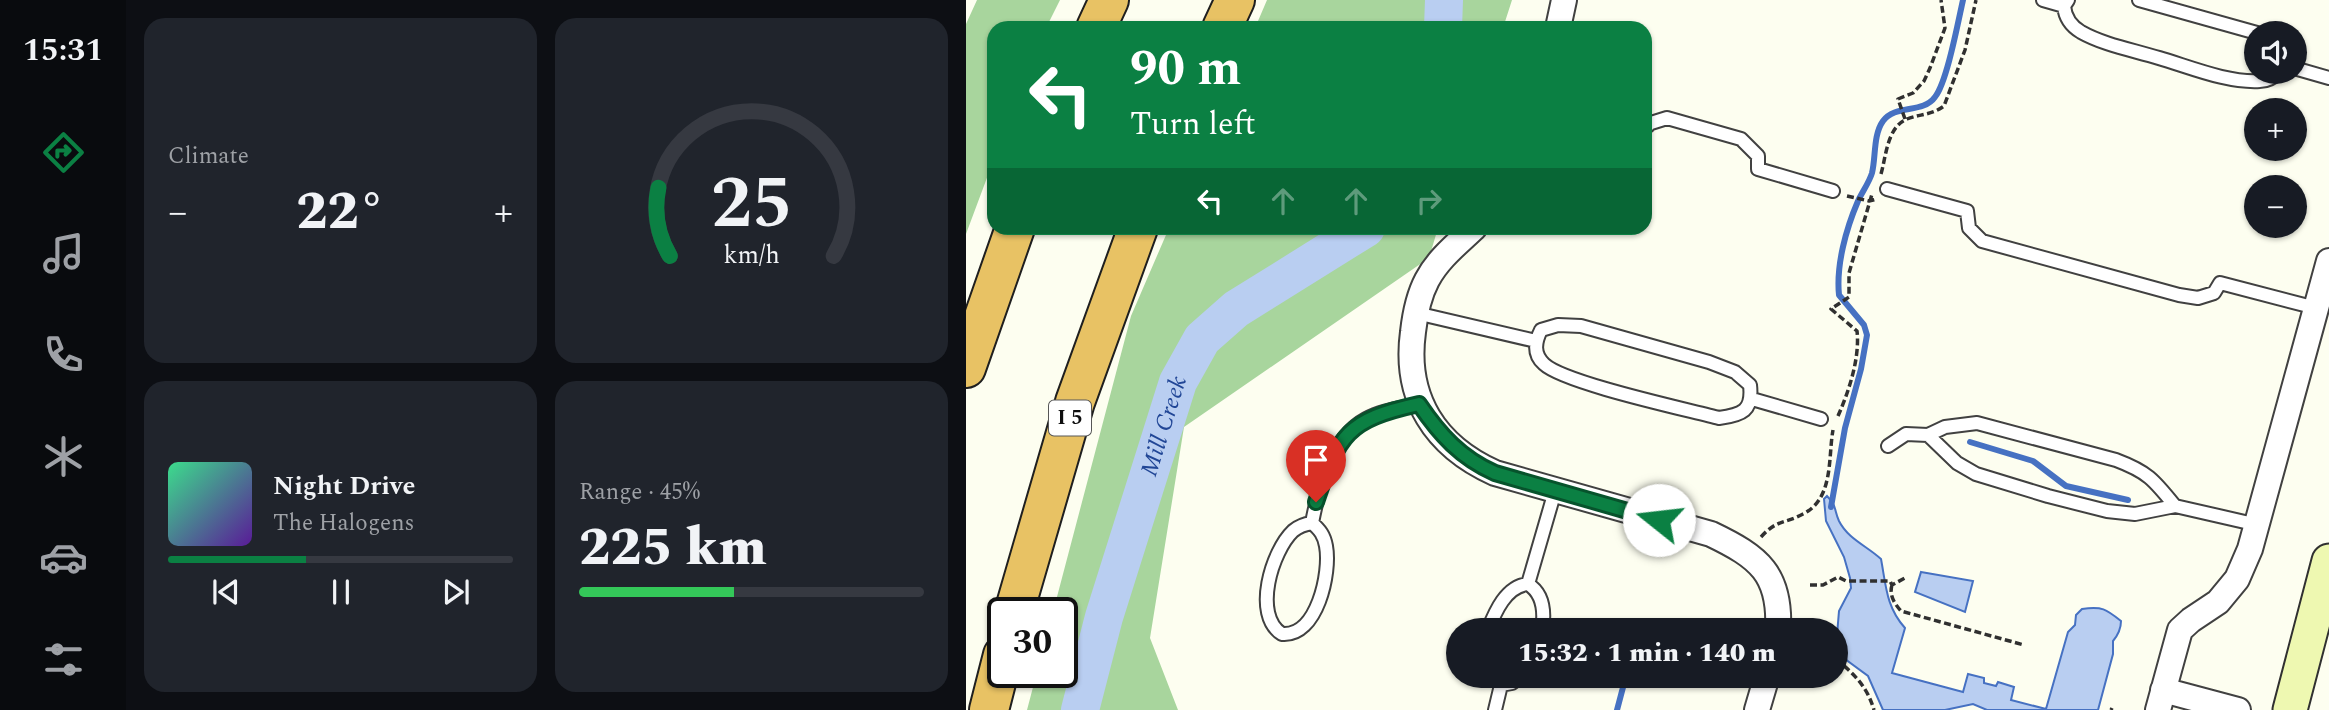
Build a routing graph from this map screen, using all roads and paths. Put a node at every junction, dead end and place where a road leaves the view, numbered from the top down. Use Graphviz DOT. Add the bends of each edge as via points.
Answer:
graph roads {
  1 [pos="1109,0"];
  2 [pos="1235,0"];
  3 [pos="1564,0"];
  4 [pos="1941,0"];
  5 [pos="1976,0"];
  6 [pos="2043,0"];
  7 [pos="2139,0"];
  8 [pos="2066,3"];
  9 [pos="1099,21"];
  10 [pos="1225,21"];
  11 [pos="1560,21"];
  12 [pos="2244,29"];
  13 [pos="2307,72"];
  14 [pos="2329,78"];
  15 [pos="2244,80"];
  16 [pos="1905,119"];
  17 [pos="1652,123"];
  18 [pos="1880,177"];
  19 [pos="1881,189"];
  20 [pos="1833,191"];
  21 [pos="1849,197"];
  22 [pos="1869,201"];
  23 [pos="1012,235"];
  24 [pos="1135,235"];
  25 [pos="1466,235"];
  26 [pos="2329,261"];
  27 [pos="2316,308"];
  28 [pos="1416,313"];
  29 [pos="1536,341"];
  30 [pos="966,368"];
  31 [pos="1752,399"];
  32 [pos="1419,404"];
  33 [pos="1821,419"];
  34 [pos="1928,435"];
  35 [pos="1888,446"];
  36 [pos="1555,491"];
  37 [pos="2175,506"];
  38 [pos="1312,523"];
  39 [pos="2258,525"];
  40 [pos="1747,553"];
  41 [pos="2329,561"];
  42 [pos="1905,578"];
  43 [pos="1528,584"];
  44 [pos="1810,585"];
  45 [pos="1892,587"];
  46 [pos="1018,597"];
  47 [pos="1492,618"];
  48 [pos="1544,618"];
  49 [pos="1779,618"];
  50 [pos="2024,645"];
  51 [pos="1848,668"];
  52 [pos="995,688"];
  53 [pos="1496,688"];
  54 [pos="1763,688"];
  55 [pos="2161,700"];
  56 [pos="989,710"];
  57 [pos="1495,710"];
  58 [pos="1757,710"];
  59 [pos="1874,710"];
  60 [pos="2238,710"];
  61 [pos="2290,710"];
  1 -- 9 [label="highway"];
  2 -- 10 [label="highway"];
  3 -- 11 [label="street"];
  4 -- 16 [label="path" via="1945,27 1930,68 1913,93 1898,99"];
  5 -- 16 [label="path" via="1965,50 1944,106"];
  6 -- 8 [label="lane"];
  7 -- 12 [label="lane"];
  8 -- 15 [label="lane" via="2069,22 2079,31 2116,46"];
  13 -- 14 [label="lane"];
  16 -- 18 [label="path" via="1891,136"];
  17 -- 20 [label="lane" via="1667,118 1741,139 1758,156 1758,169"];
  19 -- 22 [label="path"];
  19 -- 27 [label="lane" via="1967,211 1969,228 1983,241 2179,295 2198,298 2214,293 2220,282"];
  21 -- 22 [label="path"];
  22 -- 40 [label="path" via="1849,273 1849,297 1831,309 1857,331 1858,342 1845,400 1833,429 1828,478 1814,506 1772,526"];
  23 -- 30 [label="highway"];
  24 -- 46 [label="highway, I 5" via="1075,402"];
  25 -- 28 [label="street" via="1427,279"];
  26 -- 27 [label="street"];
  27 -- 39 [label="street"];
  28 -- 29 [label="lane"];
  28 -- 32 [label="street" via="1410,353"];
  29 -- 31 [label="lane" via="1541,330 1581,326 1735,372 1750,385"];
  29 -- 31 [label="lane" via="1545,365 1574,379 1718,418 1746,410"];
  31 -- 33 [label="lane"];
  32 -- 36 [label="street" via="1451,446 1475,464"];
  32 -- 38 [label="lane" via="1367,419 1347,434 1328,465"];
  34 -- 35 [label="lane" via="1906,435"];
  34 -- 37 [label="lane" via="1976,474 2048,496 2135,514"];
  34 -- 37 [label="lane" via="1945,427 1977,423 2116,460 2152,477"];
  36 -- 40 [label="street" via="1711,534"];
  36 -- 43 [label="lane"];
  37 -- 39 [label="lane"];
  38 -- 38 [label="lane" via="1322,532 1327,547 1321,594 1316,612 1304,627 1282,634 1271,624 1265,606 1269,580 1278,552 1292,532"];
  39 -- 55 [label="street" via="2237,579 2218,602 2180,630"];
  40 -- 49 [label="street" via="1774,584"];
  41 -- 61 [label="main road"];
  42 -- 45 [label="path"];
  43 -- 47 [label="lane" via="1510,592"];
  43 -- 48 [label="lane" via="1542,600"];
  44 -- 45 [label="path" via="1823,585 1838,577 1846,581 1890,580"];
  45 -- 50 [label="path" via="1900,611"];
  51 -- 59 [label="path" via="1863,684"];
  52 -- 56 [label="highway"];
  53 -- 57 [label="lane"];
  54 -- 58 [label="street"];
  55 -- 60 [label="street"];
}
